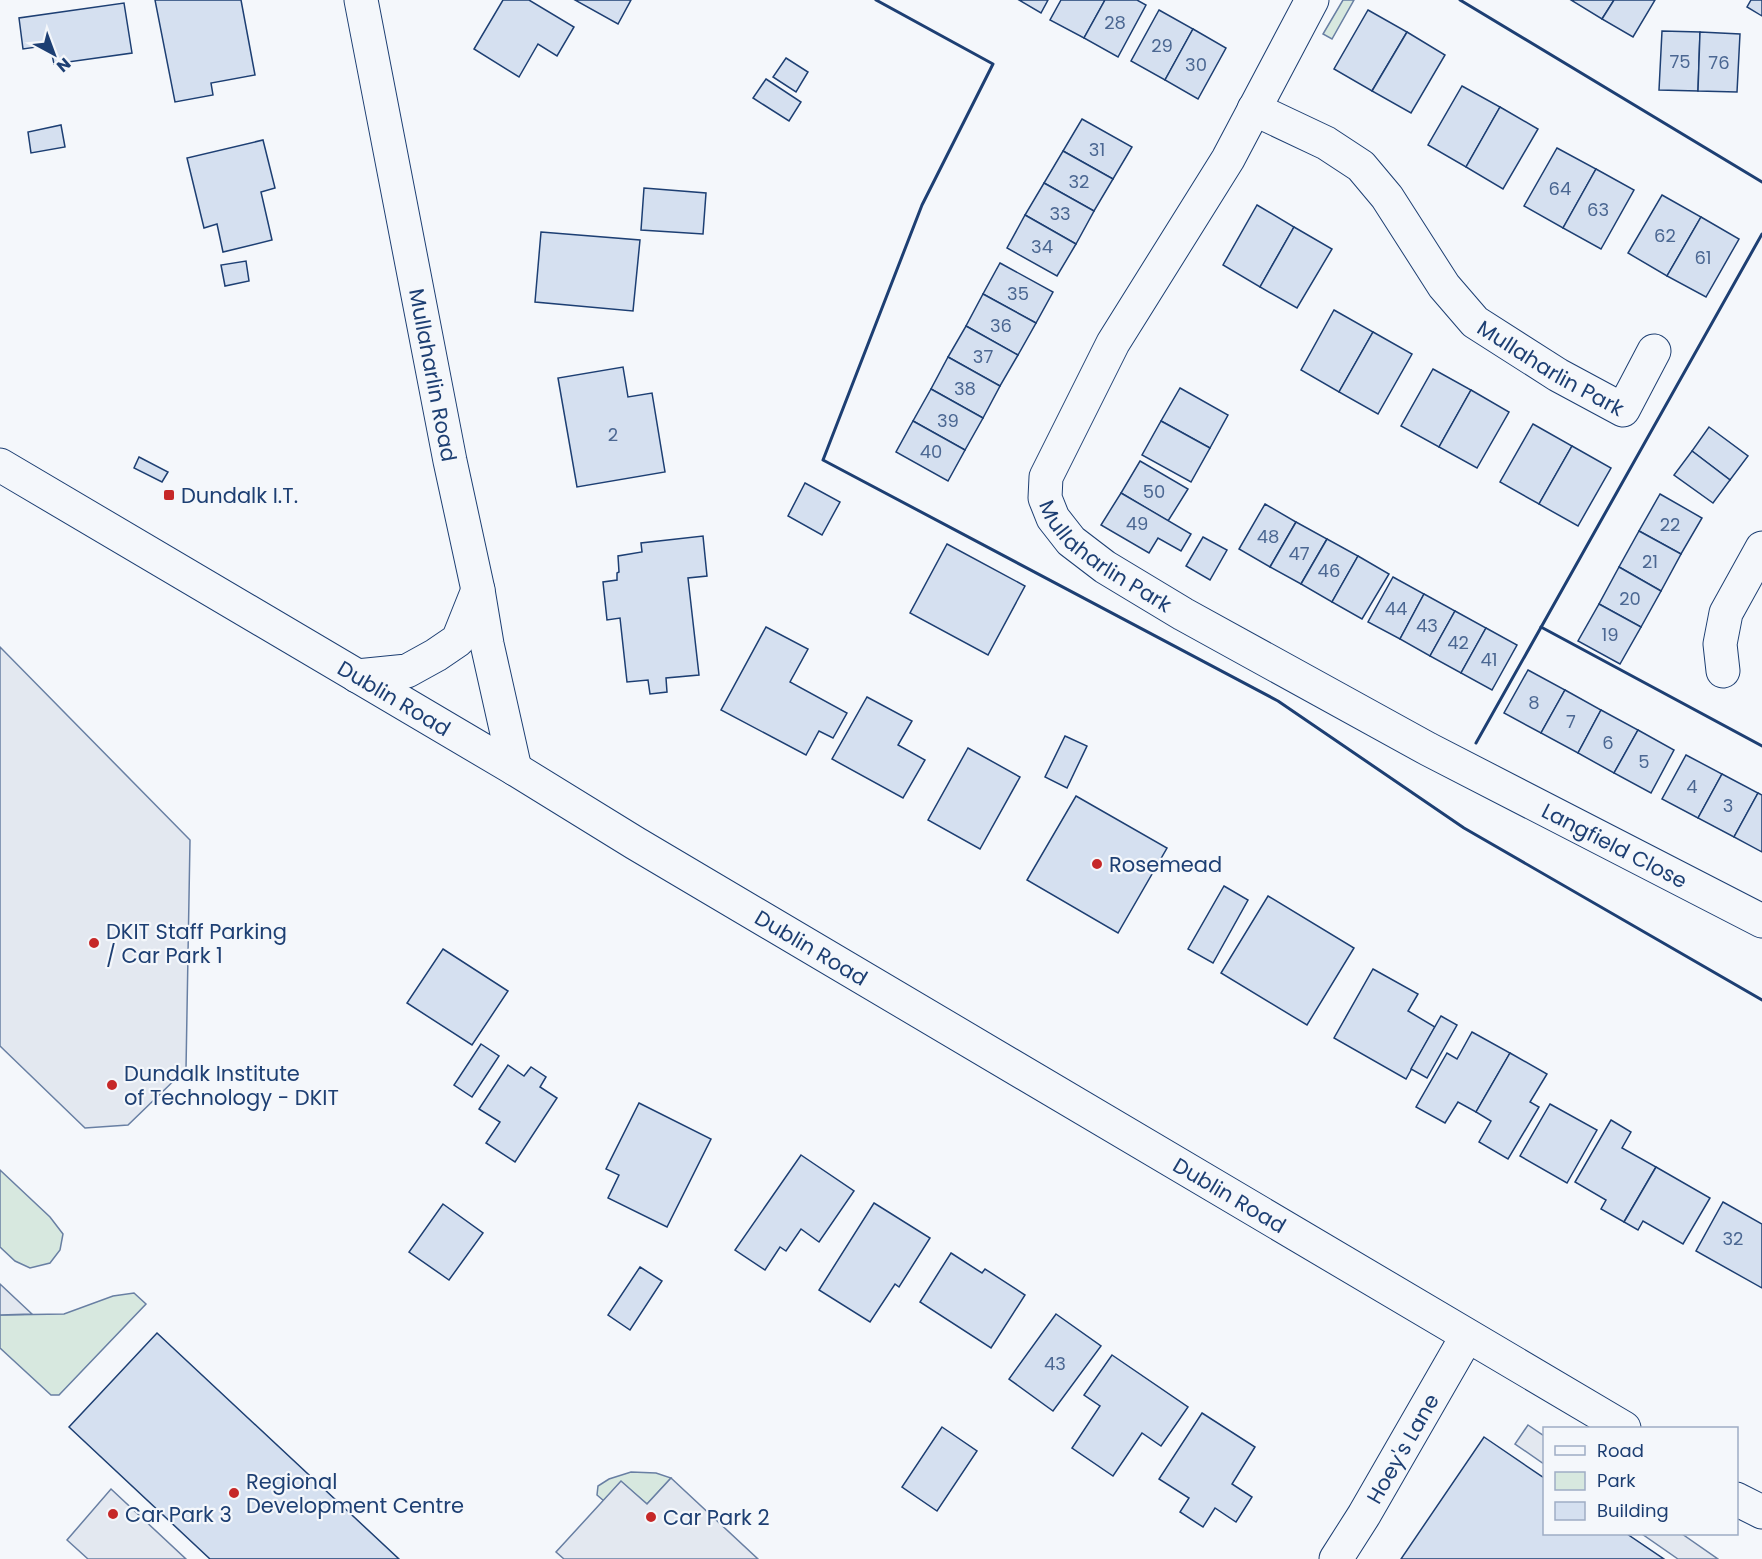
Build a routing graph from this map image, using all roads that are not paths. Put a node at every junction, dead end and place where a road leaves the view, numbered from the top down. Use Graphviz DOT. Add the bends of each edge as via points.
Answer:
graph roads {
  1 [pos="361,0"];
  2 [pos="1312,0"];
  3 [pos="1254,109"];
  4 [pos="1654,351"];
  5 [pos="0,465"];
  6 [pos="1762,548"];
  7 [pos="478,590"];
  8 [pos="1723,671"];
  9 [pos="357,676"];
  10 [pos="515,769"];
  11 [pos="1468,769"];
  12 [pos="1762,921"];
  13 [pos="1467,1336"];
  14 [pos="1622,1427"];
  15 [pos="1738,1500"];
  16 [pos="1762,1512"];
  17 [pos="1336,1559"];
  1 -- 7 [label="street, Mullaharlin Road"];
  2 -- 3 [label="street, Mullaharlin Park"];
  3 -- 4 [label="street, Mullaharlin Park" via="1326,143 1361,166 1387,197 1444,286 1475,322 1558,375 1623,410"];
  3 -- 11 [label="street, Mullaharlin Park" via="1228,159 1113,344 1046,477 1045,498 1053,518 1071,541 1106,567 1183,614"];
  5 -- 9 [label="street, Dublin Road"];
  6 -- 8 [label="street" via="1726,613 1720,644"];
  7 -- 9 [label="street" via="458,639 436,655 407,671"];
  7 -- 10 [label="street, Mullaharlin Road"];
  9 -- 10 [label="street, Dublin Road"];
  10 -- 13 [label="street, Dublin Road"];
  11 -- 12 [label="street, Langfield Close"];
  13 -- 14 [label="street, Dublin Road"];
  13 -- 17 [label="street, Hoey's Lane"];
  15 -- 16 [label="street"];
}
